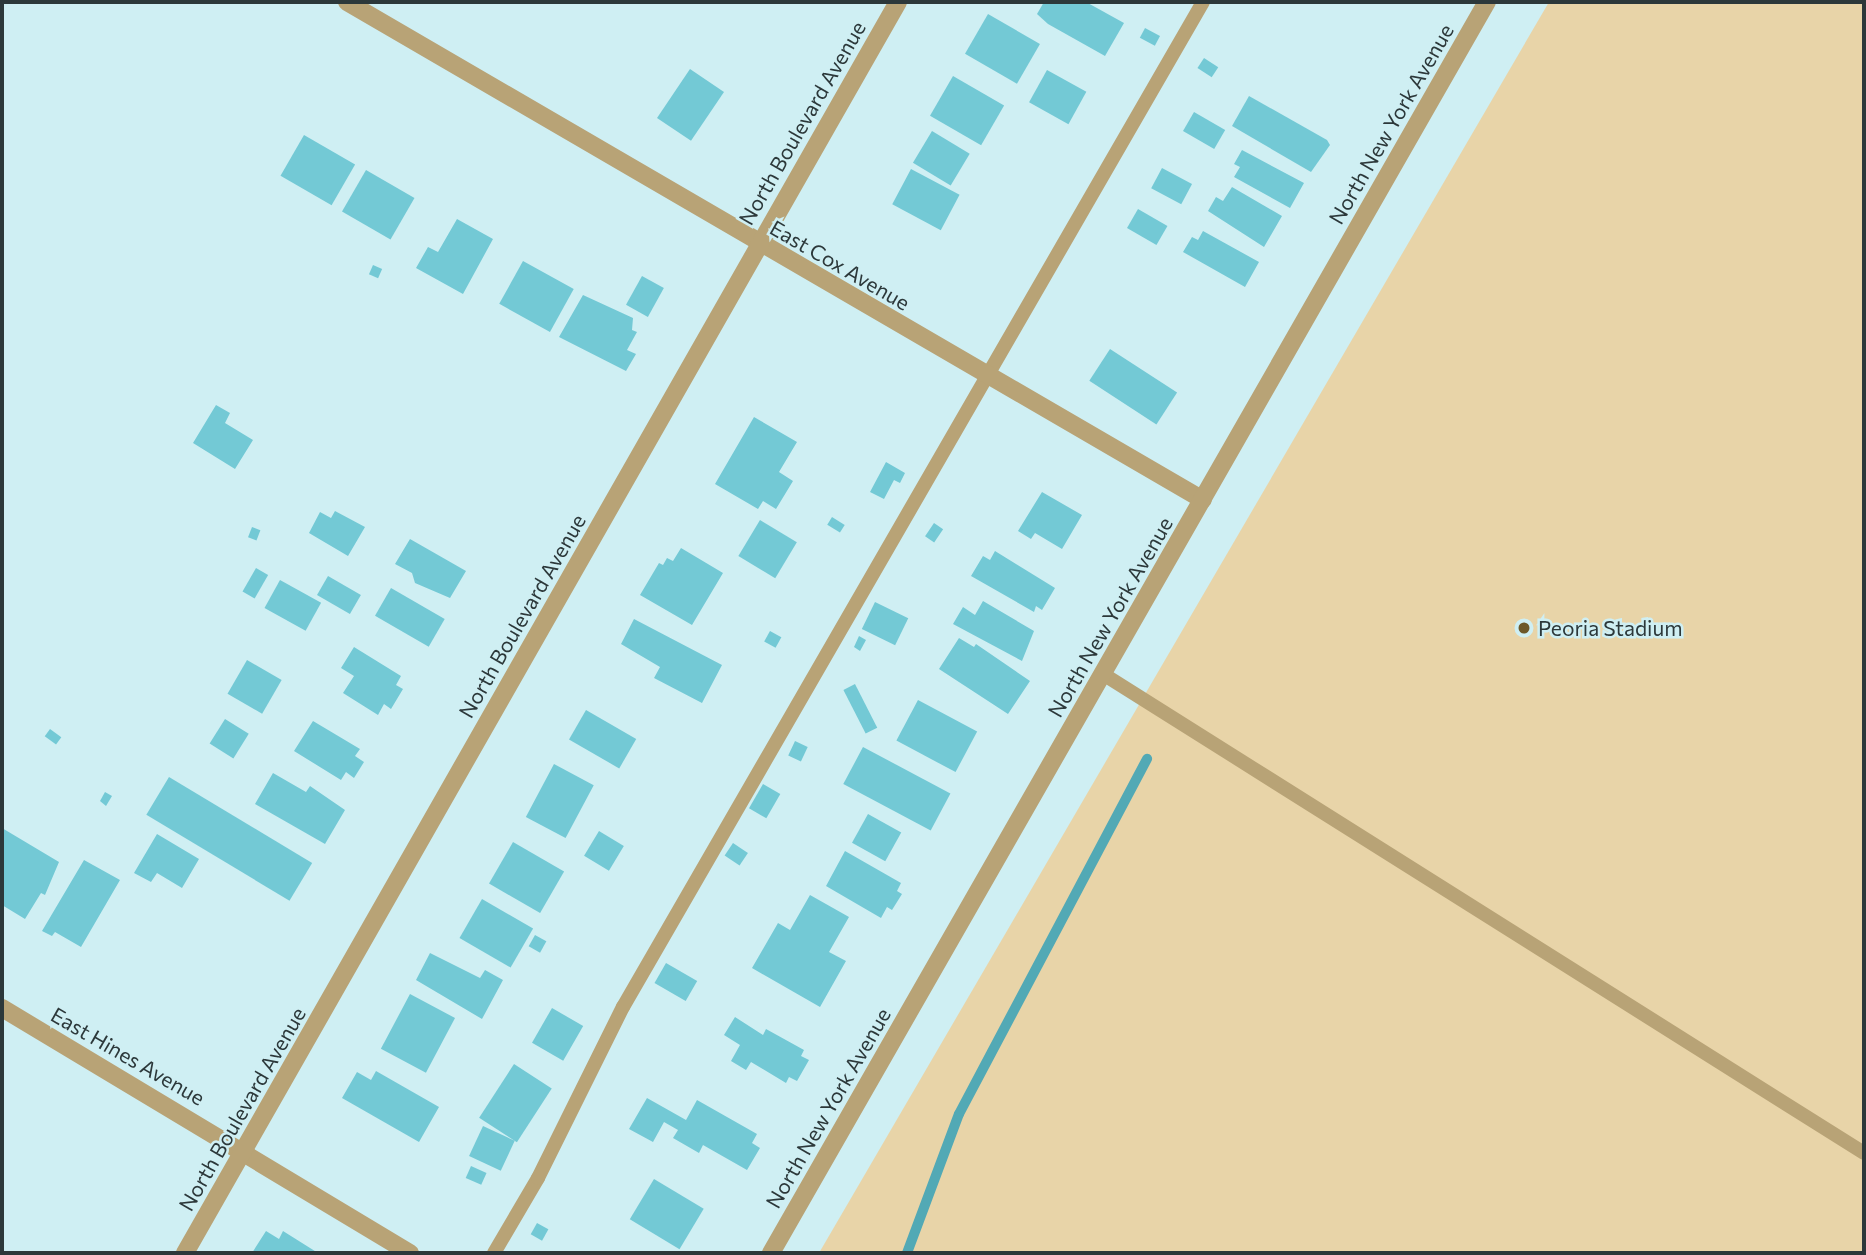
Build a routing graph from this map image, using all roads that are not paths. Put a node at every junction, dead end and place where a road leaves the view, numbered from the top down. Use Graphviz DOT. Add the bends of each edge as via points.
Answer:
graph roads {
  1 [pos="347,2"];
  2 [pos="898,2"];
  3 [pos="1203,2"];
  4 [pos="1487,2"];
  5 [pos="759,245"];
  6 [pos="984,375"];
  7 [pos="1203,500"];
  8 [pos="1103,674"];
  9 [pos="2,1008"];
  10 [pos="244,1150"];
  11 [pos="1864,1153"];
  12 [pos="186,1253"];
  13 [pos="410,1253"];
  14 [pos="495,1253"];
  15 [pos="771,1253"];
  1 -- 5 [label="street, East Cox Avenue"];
  2 -- 5 [label="street, North Boulevard Avenue"];
  3 -- 6 [label="lane"];
  4 -- 7 [label="street, North New York Avenue"];
  5 -- 6 [label="street, East Cox Avenue"];
  5 -- 10 [label="street, North Boulevard Avenue"];
  6 -- 7 [label="street, East Cox Avenue"];
  6 -- 14 [label="lane" via="623,1007 538,1178"];
  7 -- 8 [label="street, North New York Avenue"];
  8 -- 11 [label="lane"];
  8 -- 15 [label="street, North New York Avenue"];
  9 -- 10 [label="street, East Hines Avenue"];
  10 -- 12 [label="street, North Boulevard Avenue"];
  10 -- 13 [label="street, East Hines Avenue"];
}
